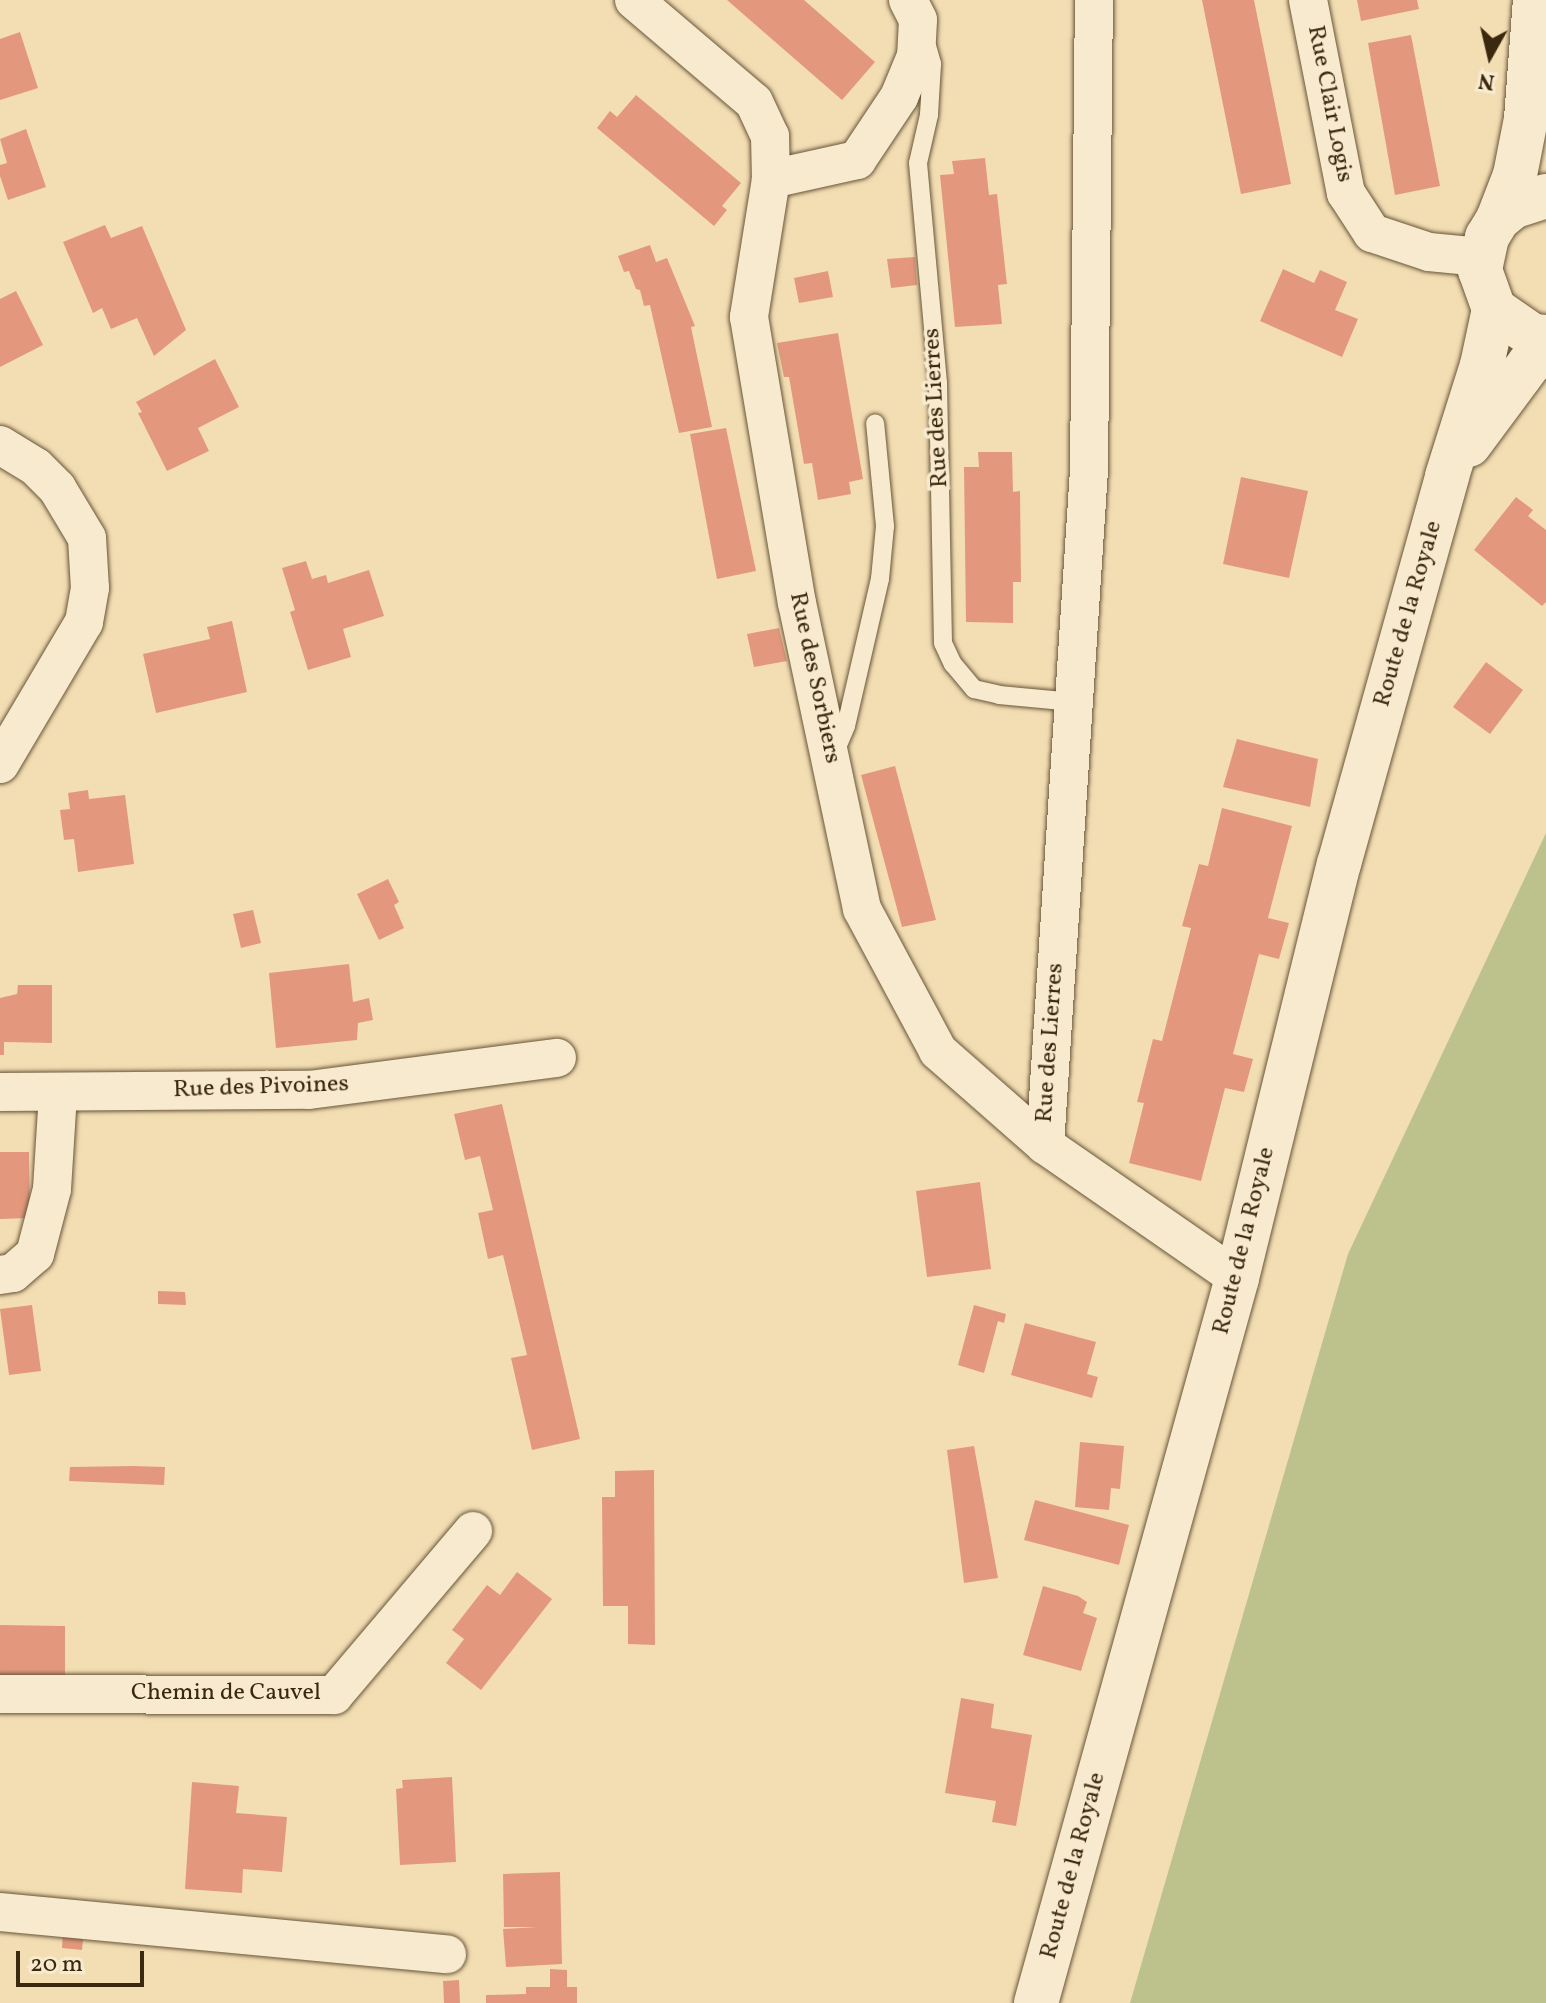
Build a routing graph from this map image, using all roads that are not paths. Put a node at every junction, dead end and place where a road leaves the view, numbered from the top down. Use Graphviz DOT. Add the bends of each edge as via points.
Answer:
graph roads {
  1 [pos="634,0"];
  2 [pos="1094,0"];
  3 [pos="1308,0"];
  4 [pos="1535,0"];
  5 [pos="906,7"];
  6 [pos="1536,138"];
  7 [pos="771,179"];
  8 [pos="1546,196"];
  9 [pos="1490,238"];
  10 [pos="1494,309"];
  11 [pos="1546,337"];
  12 [pos="1546,348"];
  13 [pos="875,423"];
  14 [pos="0,445"];
  15 [pos="1447,476"];
  16 [pos="1074,702"];
  17 [pos="831,762"];
  18 [pos="0,764"];
  19 [pos="557,1058"];
  20 [pos="0,1092"];
  21 [pos="58,1093"];
  22 [pos="1045,1145"];
  23 [pos="0,1275"];
  24 [pos="1237,1278"];
  25 [pos="473,1531"];
  26 [pos="0,1694"];
  27 [pos="0,1912"];
  28 [pos="447,1954"];
  29 [pos="1036,2003"];
  1 -- 7 [label="street, Rue des Sorbiers" via="754,102 770,136"];
  2 -- 16 [label="street, Rue des Lierres" via="1089,470"];
  3 -- 9 [label="street, Rue Clair Logis" via="1346,193 1372,233 1429,252"];
  4 -- 6 [label="main road"];
  5 -- 7 [label="street" via="916,56 899,97 857,160"];
  5 -- 16 [label="lane, Rue des Lierres" via="932,64 929,115 918,163 938,383 943,643 974,689"];
  6 -- 9 [label="main road"];
  7 -- 17 [label="street, Rue des Sorbiers" via="749,317 797,603"];
  8 -- 9 [label="main road" via="1513,207"];
  9 -- 10 [label="main road" via="1482,284"];
  10 -- 11 [label="main road" via="1533,336"];
  10 -- 15 [label="main road, Route de la Royale"];
  12 -- 15 [label="main road, Route de la Royale"];
  13 -- 17 [label="lane" via="885,526 880,579 846,726"];
  14 -- 18 [label="street" via="36,467 57,488 87,538 90,588 84,622"];
  15 -- 24 [label="main road, Route de la Royale" via="1339,864"];
  16 -- 22 [label="street, Rue des Lierres"];
  17 -- 22 [label="street, Rue des Sorbiers" via="862,909 938,1051"];
  19 -- 21 [label="street, Rue des Pivoines" via="309,1090"];
  20 -- 21 [label="street, Rue des Pivoines"];
  21 -- 23 [label="street" via="52,1189 35,1254 13,1273"];
  22 -- 24 [label="street, Rue des Sorbiers"];
  24 -- 29 [label="main road, Route de la Royale"];
  25 -- 26 [label="street, Chemin de Cauvel" via="334,1695"];
  27 -- 28 [label="street"];
}
